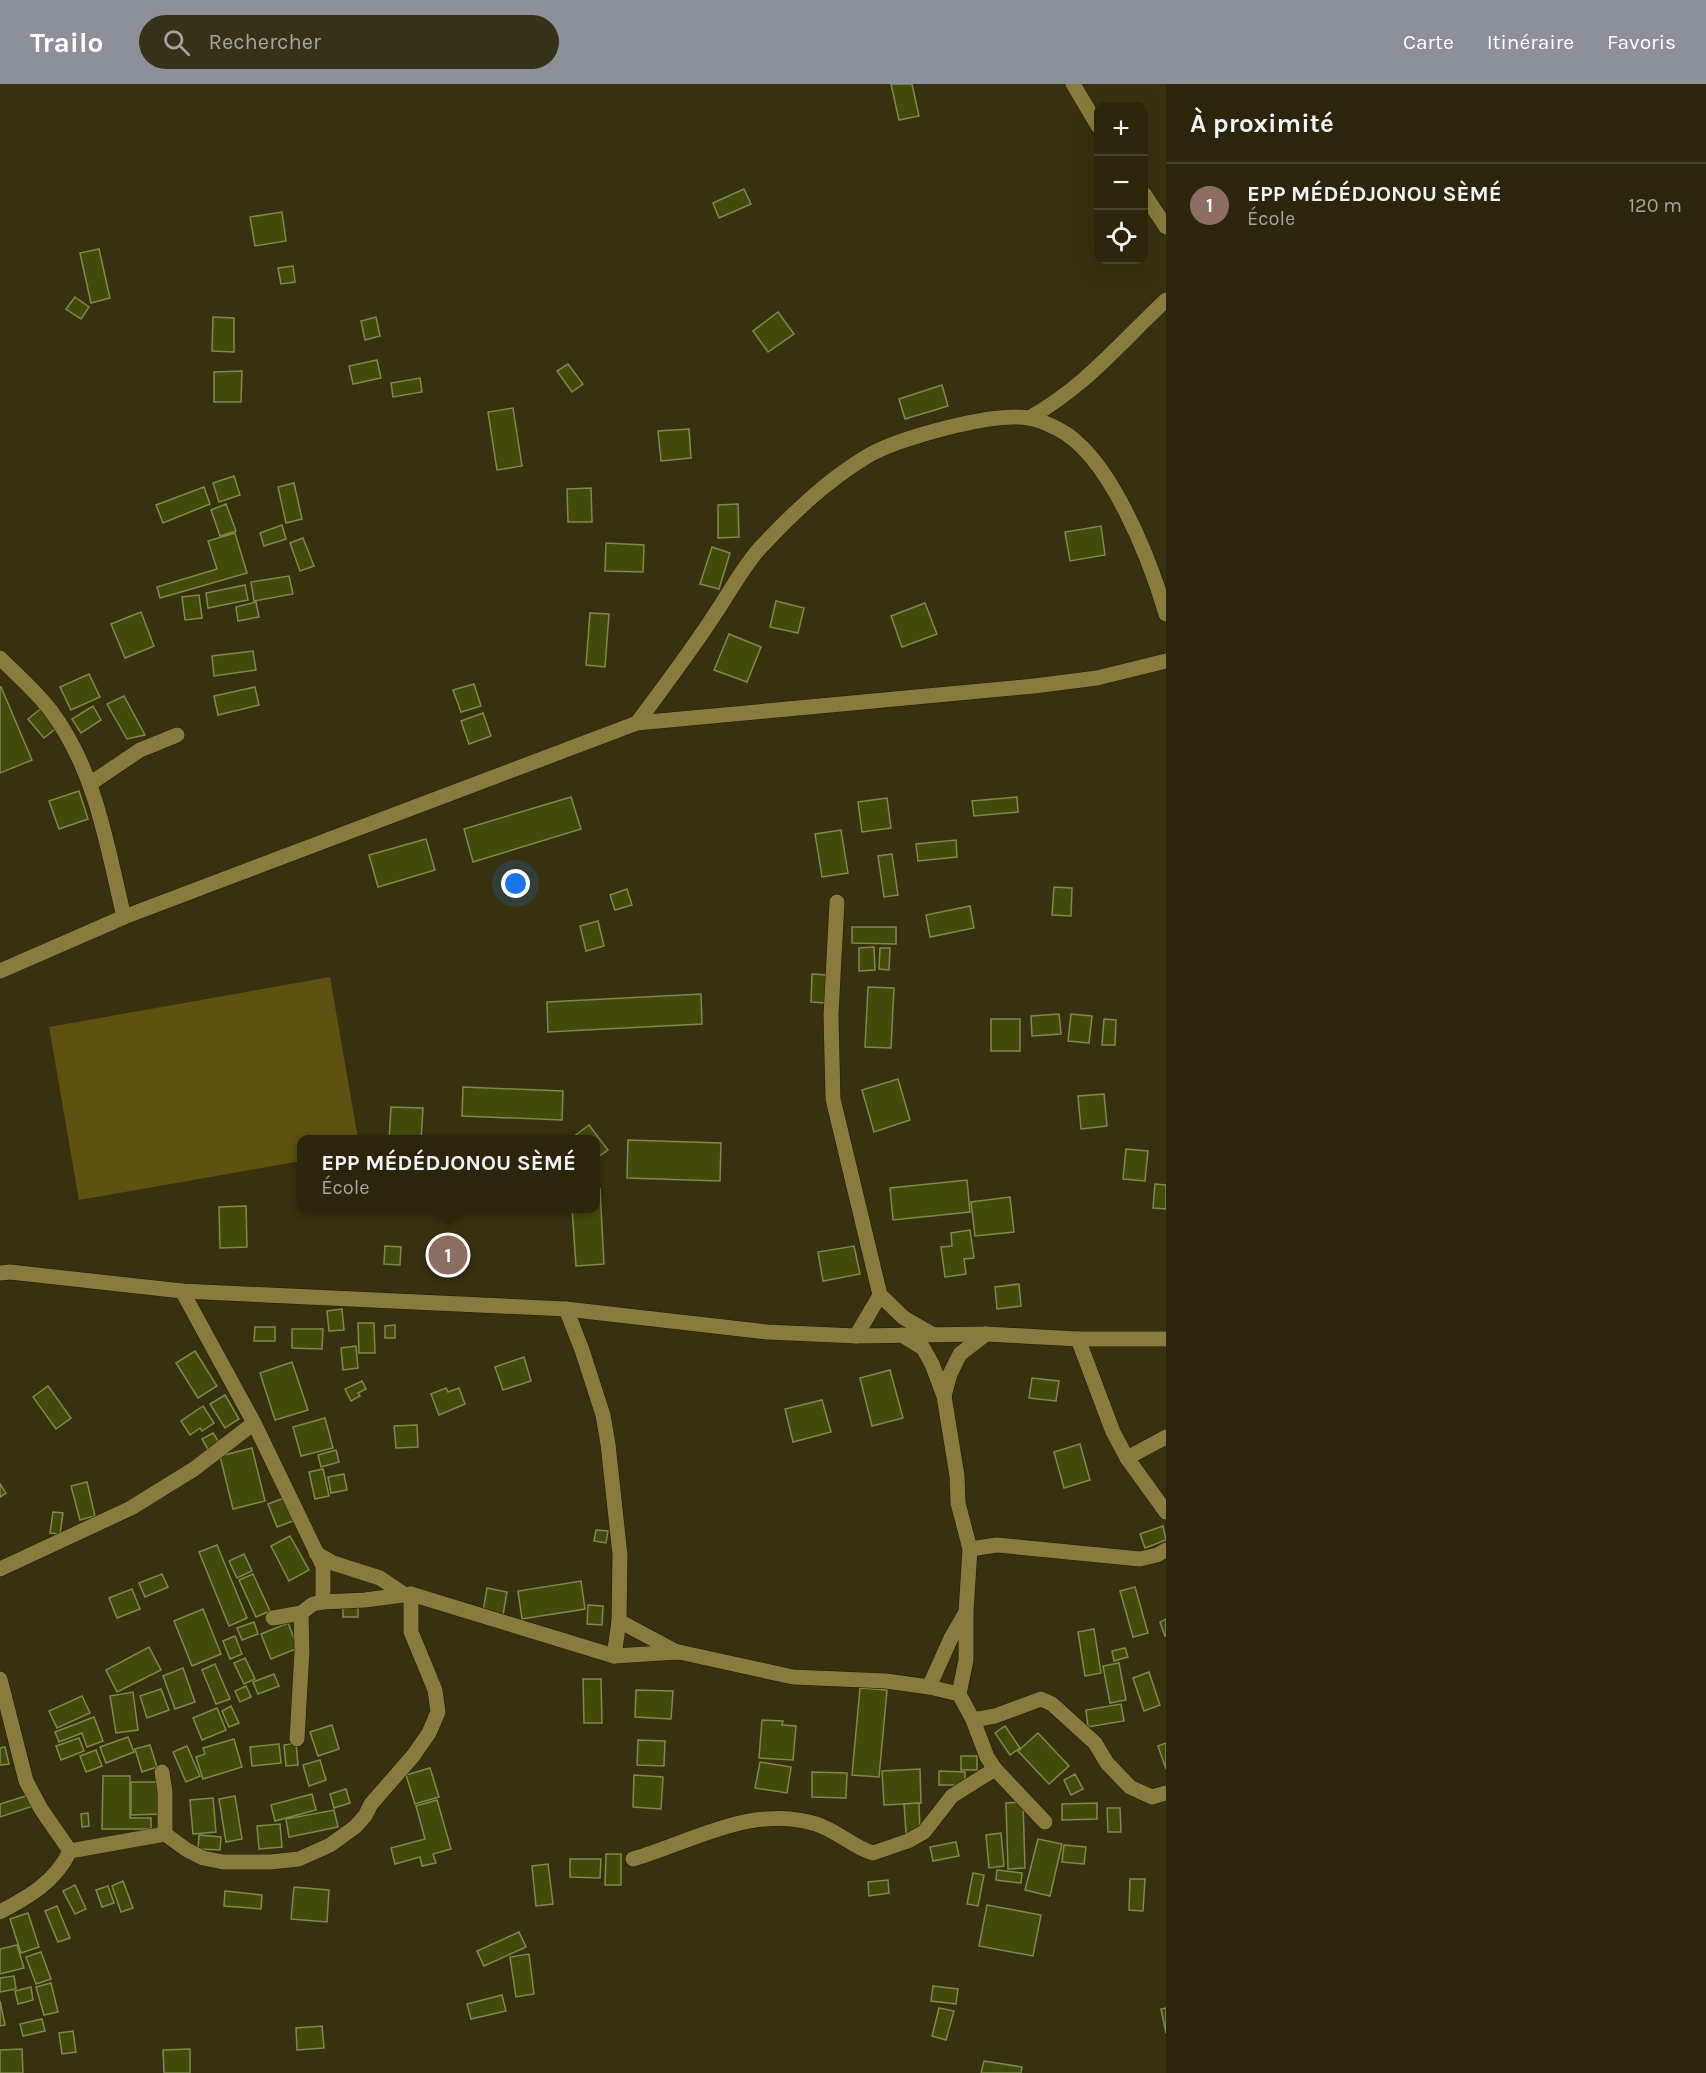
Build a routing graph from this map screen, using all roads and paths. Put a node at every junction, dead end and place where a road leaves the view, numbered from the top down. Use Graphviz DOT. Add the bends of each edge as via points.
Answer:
graph roads {
  1 [pos="1073,84"];
  2 [pos="1094,119"];
  3 [pos="1148,201"];
  4 [pos="1166,227"];
  5 [pos="1166,300"];
  6 [pos="1029,418"];
  7 [pos="1166,614"];
  8 [pos="0,658"];
  9 [pos="1166,661"];
  10 [pos="637,723"];
  11 [pos="177,735"];
  12 [pos="91,783"];
  13 [pos="837,902"];
  14 [pos="124,917"];
  15 [pos="0,970"];
  16 [pos="0,1273"];
  17 [pos="182,1291"];
  18 [pos="880,1295"];
  19 [pos="566,1309"];
  20 [pos="986,1334"];
  21 [pos="902,1335"];
  22 [pos="933,1335"];
  23 [pos="856,1336"];
  24 [pos="1166,1338"];
  25 [pos="1078,1339"];
  26 [pos="944,1396"];
  27 [pos="254,1423"];
  28 [pos="1166,1437"];
  29 [pos="1127,1458"];
  30 [pos="1166,1512"];
  31 [pos="970,1549"];
  32 [pos="1166,1550"];
  33 [pos="316,1553"];
  34 [pos="0,1569"];
  35 [pos="408,1595"];
  36 [pos="323,1602"];
  37 [pos="966,1612"];
  38 [pos="301,1613"];
  39 [pos="273,1618"];
  40 [pos="619,1621"];
  41 [pos="679,1652"];
  42 [pos="614,1656"];
  43 [pos="0,1679"];
  44 [pos="929,1687"];
  45 [pos="959,1694"];
  46 [pos="973,1720"];
  47 [pos="297,1739"];
  48 [pos="995,1769"];
  49 [pos="162,1772"];
  50 [pos="1166,1793"];
  51 [pos="1045,1822"];
  52 [pos="165,1834"];
  53 [pos="70,1851"];
  54 [pos="633,1860"];
  55 [pos="0,1912"];
  1 -- 2 [label="street"];
  3 -- 4 [label="street"];
  5 -- 6 [label="street" via="1091,374 1056,403"];
  6 -- 7 [label="street" via="1059,429 1094,460 1136,535"];
  6 -- 10 [label="street" via="981,420 904,441 868,455 832,481 758,551"];
  8 -- 12 [label="street" via="51,710"];
  9 -- 10 [label="street" via="1097,678 1034,686"];
  10 -- 14 [label="street"];
  11 -- 12 [label="street" via="140,750"];
  12 -- 14 [label="street"];
  13 -- 18 [label="street" via="830,1054 833,1099"];
  14 -- 15 [label="street"];
  16 -- 17 [label="street"];
  17 -- 19 [label="street"];
  17 -- 27 [label="street"];
  18 -- 22 [label="street" via="904,1318"];
  18 -- 23 [label="street"];
  19 -- 23 [label="street" via="767,1332"];
  19 -- 40 [label="street" via="603,1414 609,1444 620,1555"];
  20 -- 22 [label="street"];
  20 -- 25 [label="street"];
  20 -- 26 [label="street" via="960,1353"];
  21 -- 22 [label="street"];
  21 -- 23 [label="street"];
  21 -- 26 [label="street" via="922,1348"];
  24 -- 25 [label="street"];
  25 -- 29 [label="street" via="1113,1432"];
  26 -- 31 [label="street" via="958,1503"];
  27 -- 33 [label="street"];
  27 -- 34 [label="street" via="202,1463 131,1508"];
  28 -- 29 [label="street"];
  29 -- 30 [label="street"];
  31 -- 32 [label="street" via="997,1545 1140,1559"];
  31 -- 37 [label="street"];
  33 -- 35 [label="street" via="333,1563 380,1578"];
  33 -- 36 [label="street" via="323,1566"];
  35 -- 36 [label="street"];
  35 -- 42 [label="street"];
  35 -- 52 [label="street" via="411,1632 435,1690 438,1712 413,1756 355,1827 330,1845 299,1859 270,1862 203,1858"];
  36 -- 38 [label="street"];
  37 -- 44 [label="street"];
  37 -- 45 [label="street" via="966,1660"];
  38 -- 39 [label="street"];
  38 -- 47 [label="street"];
  40 -- 41 [label="street"];
  40 -- 42 [label="street"];
  41 -- 42 [label="street"];
  41 -- 44 [label="street" via="794,1677"];
  43 -- 53 [label="street" via="26,1781"];
  44 -- 45 [label="street"];
  45 -- 46 [label="street"];
  46 -- 48 [label="street"];
  46 -- 50 [label="street" via="1041,1699 1052,1704 1095,1743 1107,1763 1130,1787 1152,1797"];
  48 -- 51 [label="street"];
  48 -- 54 [label="street" via="952,1796 924,1832 873,1853 823,1827 784,1818 732,1825"];
  49 -- 52 [label="street"];
  52 -- 53 [label="street"];
  53 -- 55 [label="street" via="52,1879"];
}
